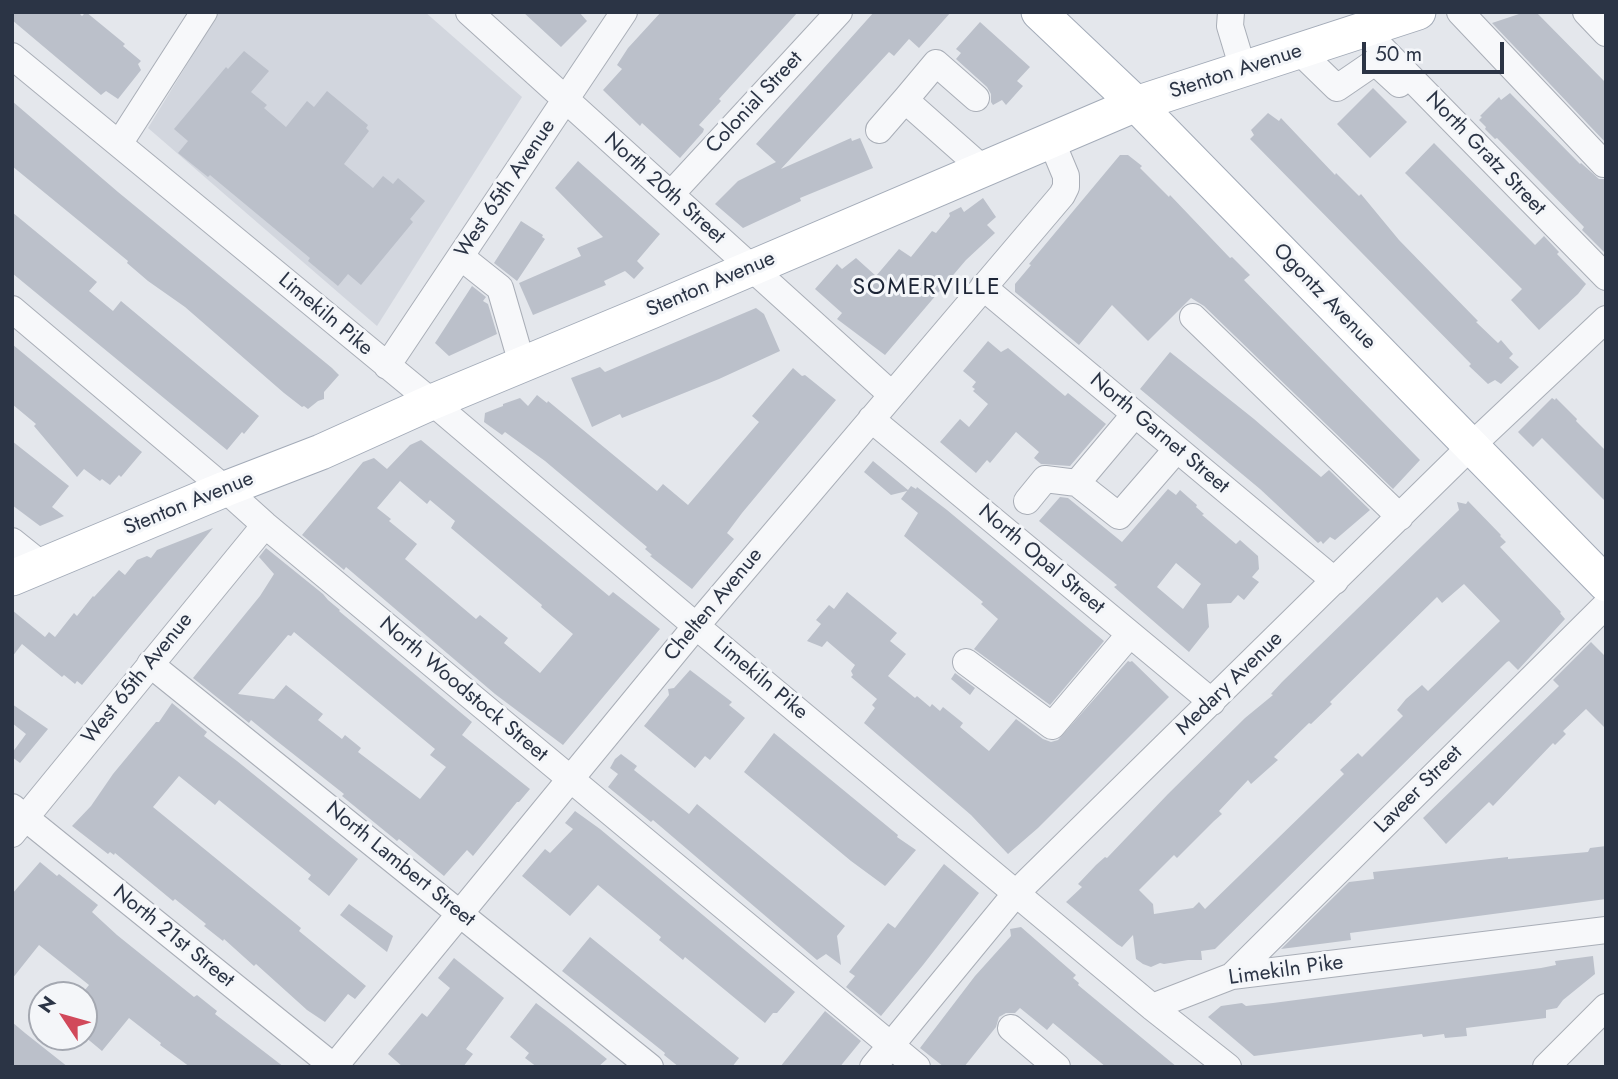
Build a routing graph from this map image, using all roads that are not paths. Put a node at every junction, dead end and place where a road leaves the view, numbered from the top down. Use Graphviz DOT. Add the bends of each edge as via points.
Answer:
graph roads {
  1 [pos="204,12"];
  2 [pos="469,12"];
  3 [pos="839,12"];
  4 [pos="1039,12"];
  5 [pos="1231,12"];
  6 [pos="1418,12"];
  7 [pos="1460,12"];
  8 [pos="1586,12"];
  9 [pos="617,15"];
  10 [pos="1364,30"];
  11 [pos="1606,33"];
  12 [pos="1299,51"];
  13 [pos="12,56"];
  14 [pos="1243,69"];
  15 [pos="976,98"];
  16 [pos="905,100"];
  17 [pos="565,101"];
  18 [pos="1136,104"];
  19 [pos="1436,104"];
  20 [pos="879,130"];
  21 [pos="1051,140"];
  22 [pos="119,144"];
  23 [pos="1604,164"];
  24 [pos="983,169"];
  25 [pos="671,194"];
  26 [pos="461,257"];
  27 [pos="751,268"];
  28 [pos="1606,277"];
  29 [pos="983,287"];
  30 [pos="12,309"];
  31 [pos="1193,317"];
  32 [pos="1606,319"];
  33 [pos="522,364"];
  34 [pos="387,366"];
  35 [pos="891,394"];
  36 [pos="432,402"];
  37 [pos="1135,414"];
  38 [pos="871,419"];
  39 [pos="1470,447"];
  40 [pos="1177,449"];
  41 [pos="1077,483"];
  42 [pos="225,489"];
  43 [pos="1027,500"];
  44 [pos="1400,517"];
  45 [pos="265,525"];
  46 [pos="12,541"];
  47 [pos="27,572"];
  48 [pos="1335,581"];
  49 [pos="1606,584"];
  50 [pos="1606,605"];
  51 [pos="696,626"];
  52 [pos="1130,634"];
  53 [pos="966,662"];
  54 [pos="150,664"];
  55 [pos="1212,702"];
  56 [pos="571,779"];
  57 [pos="17,820"];
  58 [pos="1017,892"];
  59 [pos="461,914"];
  60 [pos="1606,930"];
  61 [pos="1232,976"];
  62 [pos="1152,1007"];
  63 [pos="1606,1007"];
  64 [pos="1011,1028"];
  65 [pos="891,1045"];
  66 [pos="334,1067"];
  67 [pos="650,1067"];
  68 [pos="873,1067"];
  69 [pos="917,1067"];
  70 [pos="1057,1067"];
  71 [pos="1228,1067"];
  72 [pos="1546,1067"];
  1 -- 22 [label="street"];
  2 -- 17 [label="street, North 20th Street"];
  3 -- 25 [label="street, Colonial Street"];
  4 -- 18 [label="main road, Ogontz Avenue"];
  5 -- 14 [label="street" via="1230,26"];
  6 -- 10 [label="main road, Stenton Avenue"];
  7 -- 23 [label="street"];
  8 -- 11 [label="street"];
  9 -- 17 [label="street, West 65th Avenue"];
  10 -- 12 [label="main road, Stenton Avenue"];
  10 -- 19 [label="street, North Gratz Street"];
  12 -- 14 [label="main road, Stenton Avenue"];
  12 -- 19 [label="street" via="1337,88 1375,62 1430,113"];
  13 -- 22 [label="street, Limekiln Pike"];
  14 -- 18 [label="main road, Stenton Avenue"];
  15 -- 16 [label="street" via="936,63"];
  16 -- 20 [label="street"];
  16 -- 24 [label="street"];
  17 -- 25 [label="street, North 20th Street"];
  17 -- 26 [label="street, West 65th Avenue"];
  18 -- 21 [label="main road, Stenton Avenue"];
  18 -- 39 [label="main road, Ogontz Avenue"];
  19 -- 28 [label="street, North Gratz Street"];
  21 -- 24 [label="main road, Stenton Avenue"];
  21 -- 29 [label="street, Chelten Avenue" via="1066,187"];
  22 -- 34 [label="street, Limekiln Pike"];
  24 -- 27 [label="main road, Stenton Avenue"];
  25 -- 27 [label="street, North 20th Street"];
  26 -- 33 [label="street" via="500,288"];
  26 -- 34 [label="street, West 65th Avenue"];
  27 -- 33 [label="main road, Stenton Avenue"];
  27 -- 35 [label="street, North 20th Street"];
  29 -- 35 [label="street, Chelten Avenue"];
  29 -- 37 [label="street, North Garnet Street"];
  30 -- 42 [label="street, North Woodstock Street"];
  31 -- 44 [label="street"];
  32 -- 39 [label="street, Medary Avenue"];
  33 -- 36 [label="main road, Stenton Avenue"];
  34 -- 36 [label="street, Limekiln Pike"];
  35 -- 38 [label="street, Chelten Avenue"];
  36 -- 42 [label="main road, Stenton Avenue"];
  36 -- 51 [label="street, Limekiln Pike"];
  37 -- 40 [label="street, North Garnet Street"];
  37 -- 41 [label="street"];
  38 -- 51 [label="street, Chelten Avenue"];
  38 -- 52 [label="street, North Opal Street"];
  39 -- 44 [label="street, Medary Avenue"];
  39 -- 49 [label="main road, Ogontz Avenue"];
  40 -- 41 [label="street" via="1119,516"];
  40 -- 48 [label="street, North Garnet Street"];
  41 -- 43 [label="street" via="1045,479"];
  42 -- 45 [label="street, North Woodstock Street"];
  42 -- 47 [label="main road, Stenton Avenue"];
  44 -- 48 [label="street, Medary Avenue"];
  45 -- 54 [label="street, West 65th Avenue"];
  45 -- 56 [label="street, North Woodstock Street"];
  46 -- 47 [label="street"];
  48 -- 55 [label="street, Medary Avenue"];
  50 -- 61 [label="street, Laveer Street"];
  51 -- 56 [label="street, Chelten Avenue"];
  51 -- 58 [label="street, Limekiln Pike"];
  52 -- 53 [label="street" via="1052,726"];
  52 -- 55 [label="street, North Opal Street"];
  54 -- 57 [label="street, West 65th Avenue"];
  54 -- 59 [label="street, North Lambert Street"];
  55 -- 58 [label="street, Medary Avenue"];
  56 -- 59 [label="street, Chelten Avenue"];
  56 -- 65 [label="street, North Woodstock Street"];
  57 -- 66 [label="street, North 21st Street"];
  58 -- 62 [label="street, Limekiln Pike"];
  58 -- 65 [label="street, Medary Avenue"];
  59 -- 66 [label="street, Chelten Avenue"];
  59 -- 67 [label="street, North Lambert Street"];
  60 -- 61 [label="street, Limekiln Pike"];
  61 -- 62 [label="street, Limekiln Pike"];
  62 -- 71 [label="street"];
  63 -- 72 [label="street"];
  64 -- 70 [label="street"];
  65 -- 68 [label="street, Medary Avenue"];
  65 -- 69 [label="street, North Woodstock Street"];
}
